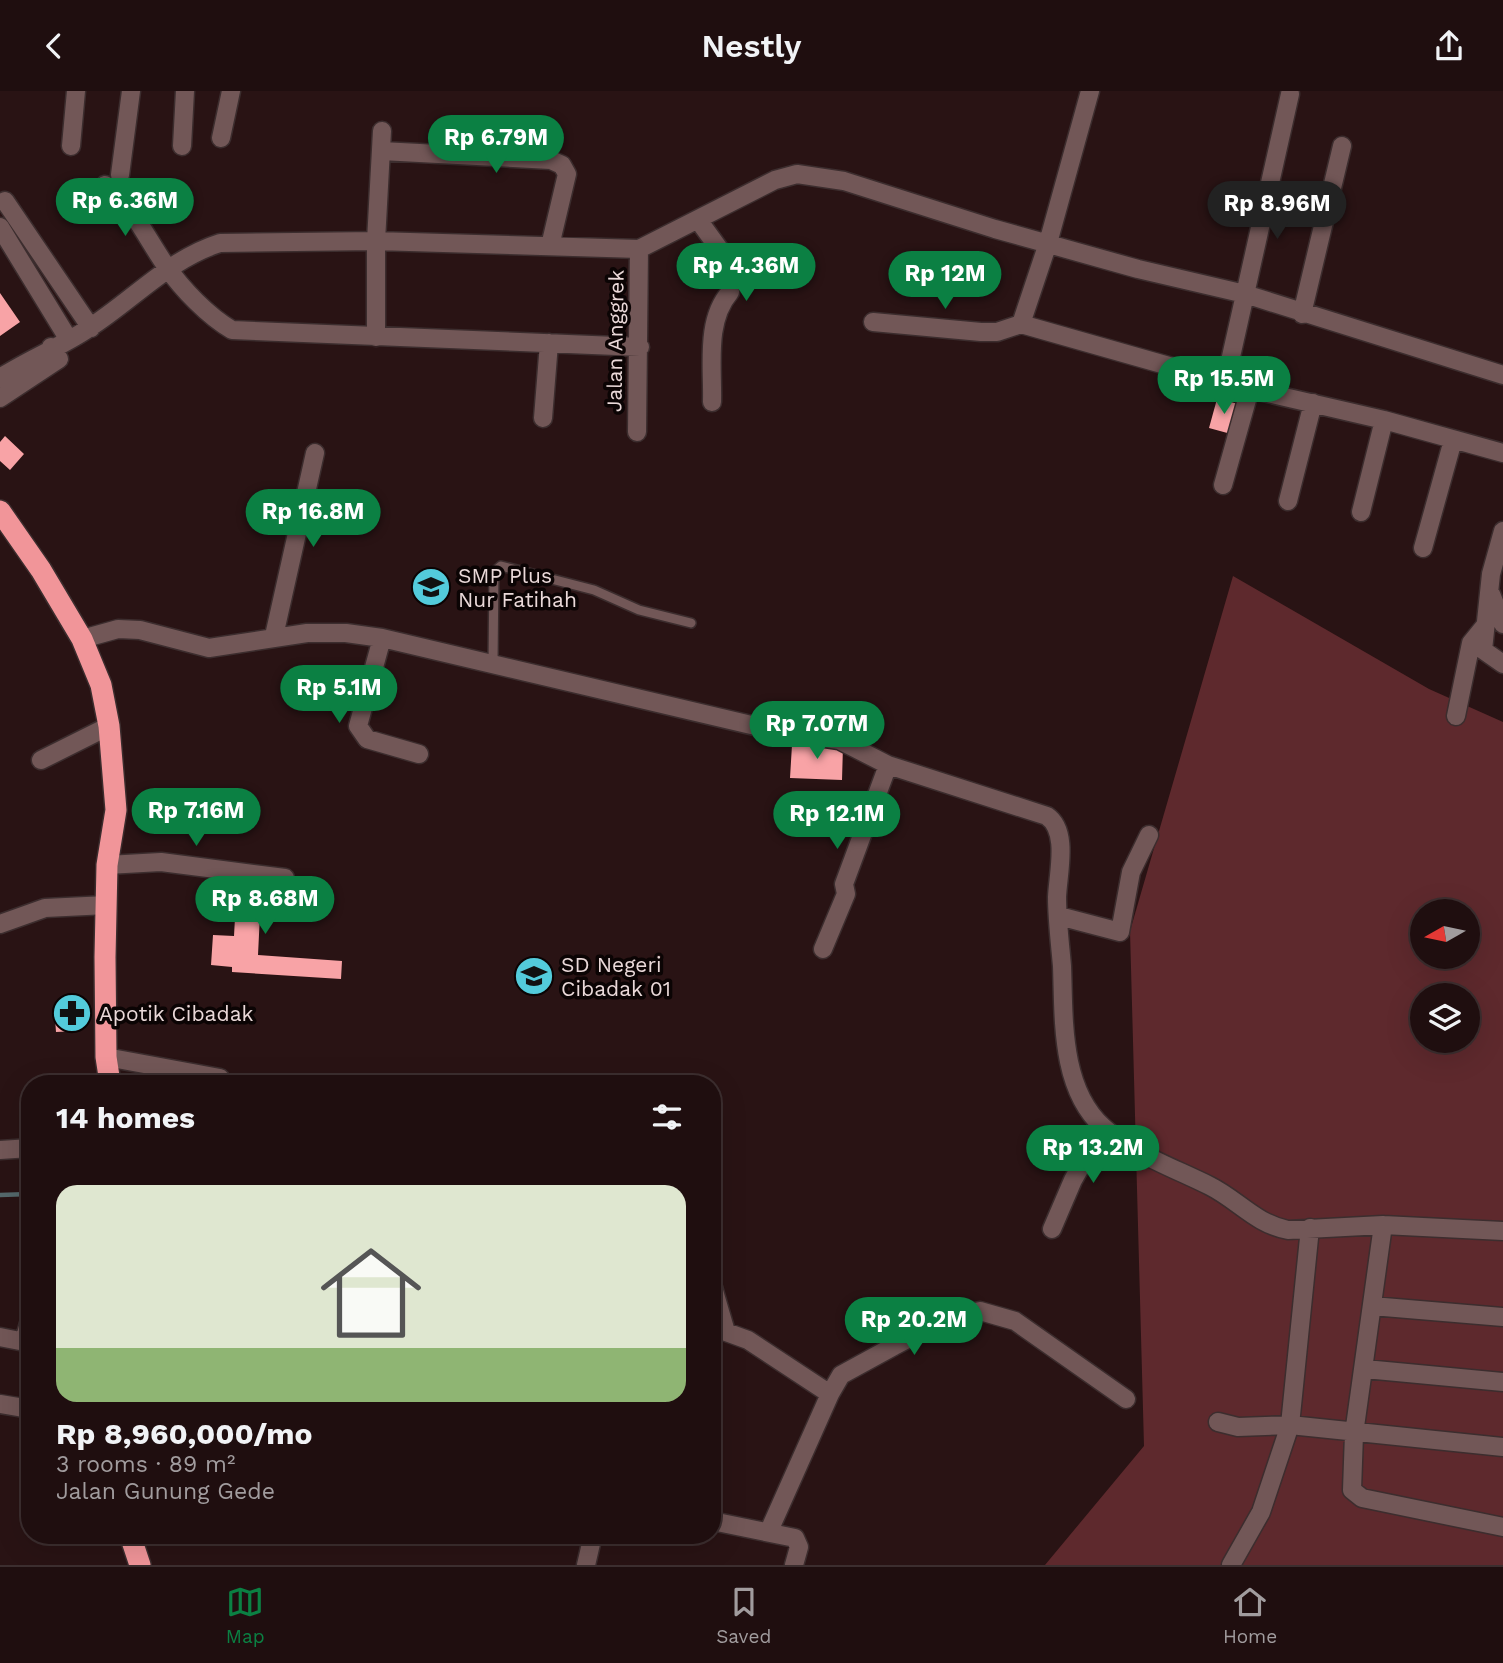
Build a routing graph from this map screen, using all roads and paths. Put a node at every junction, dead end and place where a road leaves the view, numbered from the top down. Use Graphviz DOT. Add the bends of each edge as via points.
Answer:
graph roads {
  1 [pos="76,91"];
  2 [pos="131,91"];
  3 [pos="185,91"];
  4 [pos="231,91"];
  5 [pos="1090,91"];
  6 [pos="1290,94"];
  7 [pos="382,131"];
  8 [pos="221,138"];
  9 [pos="71,146"];
  10 [pos="182,146"];
  11 [pos="1342,146"];
  12 [pos="381,151"];
  13 [pos="5,201"];
  14 [pos="699,221"];
  15 [pos="0,227"];
  16 [pos="376,241"];
  17 [pos="1048,243"];
  18 [pos="550,246"];
  19 [pos="639,250"];
  20 [pos="168,269"];
  21 [pos="1245,295"];
  22 [pos="1302,314"];
  23 [pos="873,322"];
  24 [pos="1021,324"];
  25 [pos="90,327"];
  26 [pos="376,337"];
  27 [pos="69,340"];
  28 [pos="549,343"];
  29 [pos="51,347"];
  30 [pos="640,347"];
  31 [pos="1503,375"];
  32 [pos="0,378"];
  33 [pos="1226,379"];
  34 [pos="1250,389"];
  35 [pos="0,398"];
  36 [pos="712,402"];
  37 [pos="1313,403"];
  38 [pos="543,418"];
  39 [pos="1384,420"];
  40 [pos="637,432"];
  41 [pos="1453,440"];
  42 [pos="315,453"];
  43 [pos="1503,453"];
  44 [pos="1223,485"];
  45 [pos="1288,501"];
  46 [pos="0,511"];
  47 [pos="1361,512"];
  48 [pos="1503,531"];
  49 [pos="1423,548"];
  50 [pos="1495,581"];
  51 [pos="691,623"];
  52 [pos="1503,624"];
  53 [pos="1484,627"];
  54 [pos="274,636"];
  55 [pos="382,638"];
  56 [pos="82,639"];
  57 [pos="493,662"];
  58 [pos="1503,663"];
  59 [pos="1456,716"];
  60 [pos="109,726"];
  61 [pos="419,754"];
  62 [pos="41,760"];
  63 [pos="888,765"];
  64 [pos="1149,835"];
  65 [pos="107,865"];
  66 [pos="285,878"];
  67 [pos="107,905"];
  68 [pos="1059,916"];
  69 [pos="0,924"];
  70 [pos="823,949"];
  71 [pos="106,1057"];
  72 [pos="109,1075"];
  73 [pos="204,1075"];
  74 [pos="1103,1127"];
  75 [pos="21,1149"];
  76 [pos="0,1150"];
  77 [pos="1383,1225"];
  78 [pos="1310,1228"];
  79 [pos="1052,1229"];
  80 [pos="1503,1231"];
  81 [pos="1372,1306"];
  82 [pos="1503,1317"];
  83 [pos="721,1322"];
  84 [pos="0,1337"];
  85 [pos="21,1341"];
  86 [pos="1365,1369"];
  87 [pos="1503,1382"];
  88 [pos="830,1394"];
  89 [pos="1126,1399"];
  90 [pos="0,1404"];
  91 [pos="21,1408"];
  92 [pos="1218,1422"];
  93 [pos="1290,1425"];
  94 [pos="1354,1434"];
  95 [pos="1503,1447"];
  96 [pos="721,1523"];
  97 [pos="1503,1527"];
  98 [pos="769,1531"];
  99 [pos="133,1544"];
  100 [pos="591,1544"];
  101 [pos="141,1565"];
  102 [pos="586,1565"];
  103 [pos="794,1565"];
  104 [pos="1231,1565"];
  1 -- 9 [label="street"];
  2 -- 20 [label="street" via="112,180"];
  3 -- 10 [label="street"];
  4 -- 8 [label="street"];
  5 -- 17 [label="street"];
  6 -- 21 [label="street"];
  7 -- 12 [label="street"];
  11 -- 22 [label="street"];
  12 -- 16 [label="street"];
  12 -- 18 [label="street" via="551,160 562,165 567,174"];
  13 -- 25 [label="street"];
  14 -- 17 [label="street" via="775,180 797,174 820,175"];
  14 -- 19 [label="street"];
  14 -- 36 [label="street" via="725,257 730,292 713,326"];
  15 -- 27 [label="street"];
  16 -- 18 [label="street"];
  16 -- 20 [label="street" via="220,243"];
  16 -- 26 [label="street"];
  17 -- 21 [label="street"];
  17 -- 24 [label="street"];
  18 -- 19 [label="street"];
  19 -- 30 [label="street, Jalan Anggrek"];
  20 -- 25 [label="street"];
  20 -- 26 [label="street" via="219,323 232,330"];
  21 -- 22 [label="street"];
  21 -- 33 [label="street"];
  22 -- 31 [label="street"];
  23 -- 24 [label="street" via="981,332"];
  24 -- 33 [label="street"];
  25 -- 27 [label="street"];
  26 -- 28 [label="street"];
  27 -- 29 [label="street"];
  28 -- 30 [label="street"];
  28 -- 38 [label="street"];
  29 -- 32 [label="street"];
  29 -- 35 [label="street" via="59,359"];
  30 -- 40 [label="street, Jalan Anggrek"];
  33 -- 34 [label="street"];
  34 -- 37 [label="street"];
  34 -- 44 [label="street"];
  37 -- 39 [label="street"];
  37 -- 45 [label="street"];
  39 -- 41 [label="street"];
  39 -- 47 [label="street"];
  41 -- 43 [label="street"];
  41 -- 49 [label="street"];
  42 -- 54 [label="street"];
  46 -- 56 [label="highway"];
  48 -- 50 [label="street"];
  50 -- 52 [label="street"];
  50 -- 53 [label="street"];
  51 -- 57 [label="lane" via="639,610 594,590 501,566 494,572"];
  53 -- 58 [label="street" via="1483,650"];
  53 -- 59 [label="street" via="1471,643"];
  54 -- 55 [label="street" via="330,632"];
  54 -- 56 [label="street" via="209,648 140,630 118,629"];
  55 -- 57 [label="street"];
  55 -- 61 [label="street" via="358,726 367,739"];
  56 -- 60 [label="highway" via="101,685"];
  57 -- 63 [label="street" via="772,730 839,740"];
  60 -- 62 [label="street"];
  60 -- 65 [label="highway" via="116,810"];
  63 -- 68 [label="street" via="1054,820 1059,839"];
  63 -- 70 [label="street"];
  64 -- 68 [label="street" via="1132,872 1120,932"];
  65 -- 66 [label="street" via="160,862"];
  65 -- 67 [label="highway"];
  67 -- 69 [label="street" via="45,908"];
  67 -- 71 [label="highway"];
  68 -- 74 [label="street" via="1067,1048 1079,1088"];
  71 -- 72 [label="highway"];
  71 -- 73 [label="street"];
  74 -- 78 [label="street" via="1150,1158 1213,1187 1260,1221 1287,1230"];
  74 -- 79 [label="street"];
  75 -- 76 [label="street"];
  77 -- 78 [label="street"];
  77 -- 80 [label="street"];
  77 -- 81 [label="street"];
  78 -- 93 [label="street"];
  81 -- 82 [label="street"];
  81 -- 86 [label="street"];
  83 -- 88 [label="street" via="726,1332 748,1340"];
  84 -- 85 [label="street"];
  86 -- 87 [label="street"];
  86 -- 94 [label="street"];
  88 -- 89 [label="street" via="841,1375 950,1317 980,1311 1015,1321"];
  88 -- 98 [label="street"];
  90 -- 91 [label="street"];
  92 -- 93 [label="street" via="1238,1427"];
  93 -- 94 [label="street"];
  93 -- 104 [label="street" via="1261,1512"];
  94 -- 95 [label="street"];
  94 -- 97 [label="street" via="1351,1482 1356,1496"];
  96 -- 98 [label="street"];
  98 -- 103 [label="street" via="797,1540"];
  99 -- 101 [label="highway"];
  100 -- 102 [label="street"];
}
